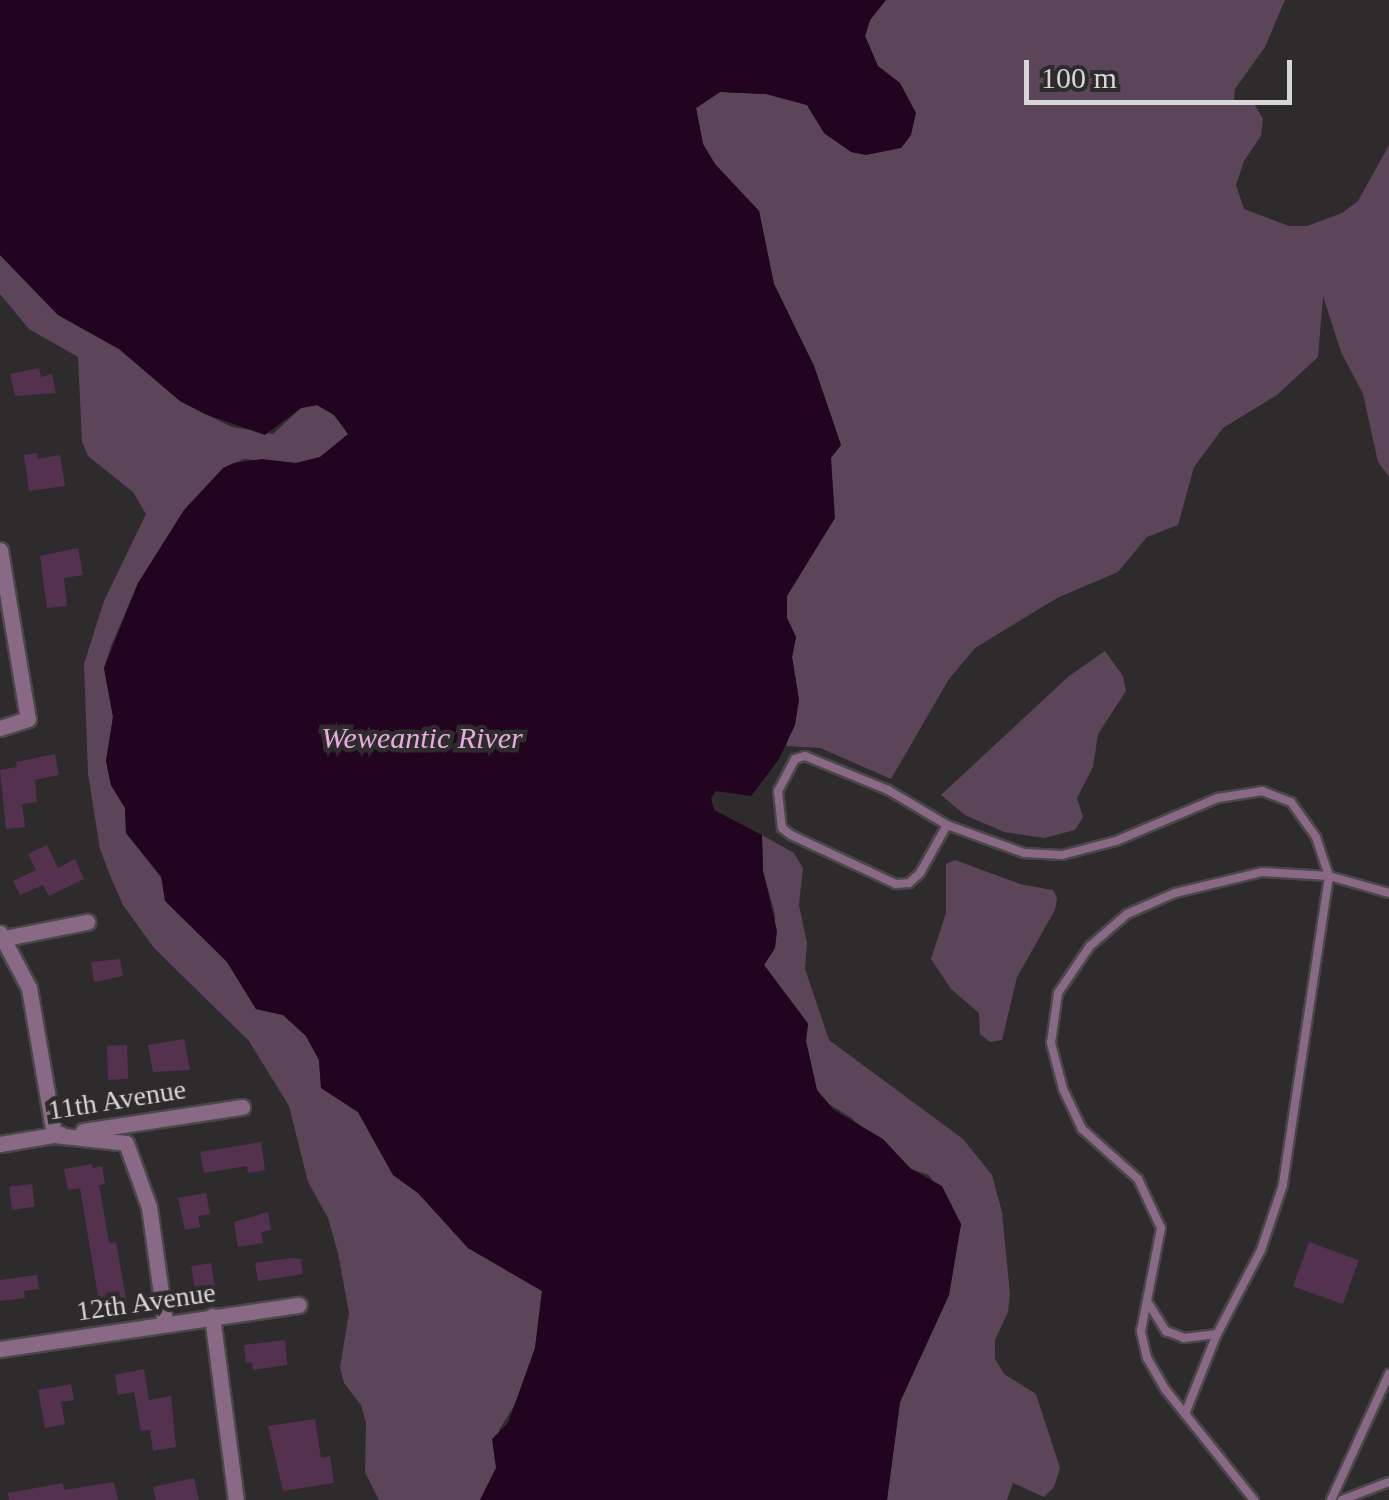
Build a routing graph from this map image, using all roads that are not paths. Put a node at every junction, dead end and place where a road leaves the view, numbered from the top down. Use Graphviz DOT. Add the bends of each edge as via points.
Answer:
graph roads {
  1 [pos="0,550"];
  2 [pos="0,728"];
  3 [pos="947,825"];
  4 [pos="1328,876"];
  5 [pos="1389,893"];
  6 [pos="87,922"];
  7 [pos="2,937"];
  8 [pos="242,1107"];
  9 [pos="54,1135"];
  10 [pos="0,1144"];
  11 [pos="1147,1301"];
  12 [pos="299,1305"];
  13 [pos="212,1316"];
  14 [pos="165,1322"];
  15 [pos="1217,1334"];
  16 [pos="0,1349"];
  17 [pos="1389,1374"];
  18 [pos="1184,1414"];
  19 [pos="1389,1482"];
  20 [pos="236,1500"];
  21 [pos="1254,1500"];
  22 [pos="1330,1500"];
  23 [pos="1342,1500"];
  1 -- 2 [label="street" via="28,719"];
  3 -- 3 [label="lane" via="888,790 805,756 795,759 778,790 782,828 896,884 920,873"];
  3 -- 4 [label="lane" via="1024,852 1062,854 1116,841 1218,798 1262,791 1292,802 1303,815"];
  4 -- 5 [label="lane"];
  4 -- 11 [label="lane" via="1231,876 1126,914 1090,946 1058,993 1051,1042 1063,1088 1082,1128 1138,1179 1161,1228"];
  4 -- 15 [label="lane" via="1282,1185 1261,1250"];
  6 -- 7 [label="street"];
  7 -- 9 [label="street" via="29,988"];
  8 -- 9 [label="street, 11th Avenue"];
  9 -- 10 [label="street, 11th Avenue"];
  9 -- 14 [label="street" via="126,1143 149,1207"];
  11 -- 15 [label="lane" via="1166,1331 1184,1338"];
  11 -- 18 [label="lane" via="1141,1331 1148,1358"];
  12 -- 13 [label="street, 12th Avenue"];
  13 -- 14 [label="street, 12th Avenue"];
  13 -- 20 [label="street"];
  14 -- 16 [label="street, 12th Avenue"];
  15 -- 18 [label="lane"];
  17 -- 22 [label="lane"];
  18 -- 21 [label="lane"];
  19 -- 23 [label="lane"];
}
